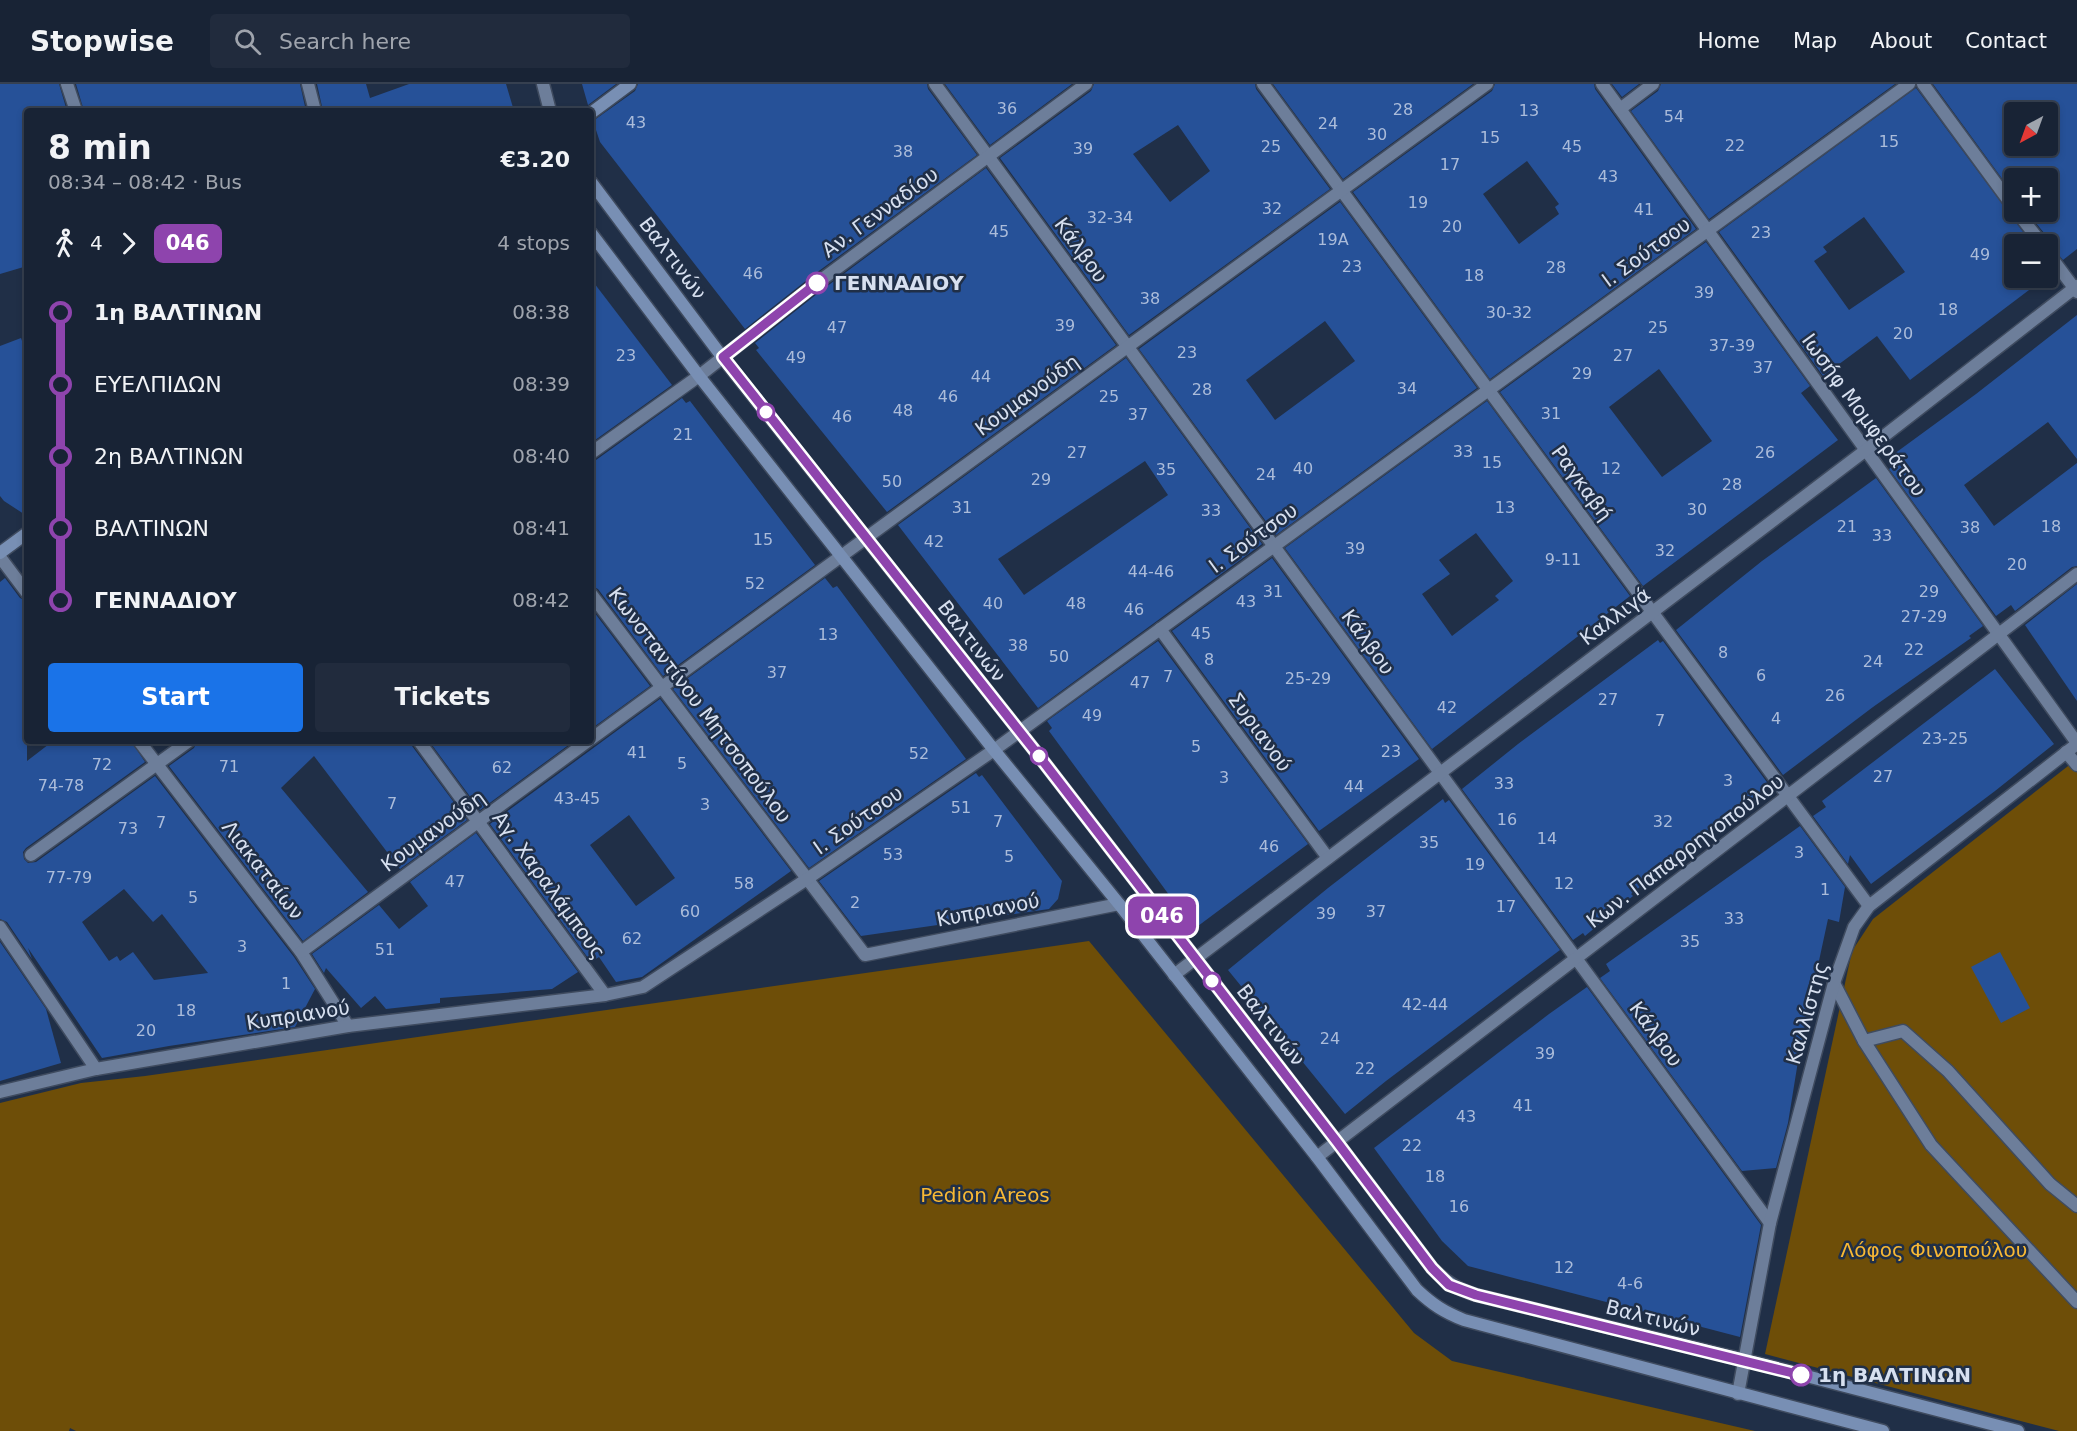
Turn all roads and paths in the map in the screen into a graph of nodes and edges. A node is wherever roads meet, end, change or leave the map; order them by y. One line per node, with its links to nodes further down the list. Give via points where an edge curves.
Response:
1 (308, 84): 14 (street)
2 (543, 84): 15 (street)
3 (630, 84): 17 (street)
4 (935, 84): 18 (street, Κάλβου)
5 (1086, 84): 18 (street, Αν. Γενναδίου)
6 (1263, 84): 20 (street, Ραγκαβή)
7 (1487, 84): 20 (street, Κουμανούδη)
8 (1602, 84): 16 (street, Ιωσήφ Μομφεράτου)
9 (1653, 84): 16 (street)
10 (1909, 84): 23 (street, Ι. Σούτσου)
11 (1923, 84): 21 (street)
12 (71, 85): 13 (street)
13 (75, 108)
14 (314, 108)
15 (549, 108)
16 (1620, 109): 23 (street, Ιωσήφ Μομφεράτου)
17 (594, 111)
18 (988, 157): 28 (street, Κάλβου); 29 (street, Αν. Γενναδίου)
19 (594, 186): 29 (street, Βαλτινών)
20 (1341, 190): 28 (street, Κουμανούδη); 31 (street, Ραγκαβή)
21 (2004, 194)
22 (2025, 222): 24 (street)
23 (1707, 231): 31 (street, Ι. Σούτσου); 32 (street, Ιωσήφ Μομφεράτου)
24 (2034, 234)
25 (594, 237): 30 (street)
26 (2058, 265): 27 (street)
27 (2076, 289): 32 (street, Καλλιγά)
28 (1127, 346): 35 (street, Κουμανούδη); 36 (street, Κάλβου)
29 (723, 357): 30 (street, Αν. Γενναδίου); 35 (street, Βαλτινών)
30 (699, 376): 33 (street, Αν. Γενναδίου); 38 (street)
31 (1489, 390): 36 (street, Ι. Σούτσου); 42 (street, Ραγκαβή)
32 (1866, 450): 42 (street, Καλλιγά); 44 (street, Ιωσήφ Μομφεράτου)
33 (594, 451)
34 (24, 535): 37 (street)
35 (865, 537): 38 (street, Κουμανούδη); 46 (street, Βαλτινών)
36 (1274, 547): 43 (street, Ι. Σούτσου); 57 (street, Κάλβου)
37 (0, 555): 40 (street)
38 (840, 555): 45 (street, Κουμανούδη); 53 (street)
39 (2077, 574): 44 (street, Κων. Παπαρρηγοπούλου)
40 (24, 589)
41 (594, 598): 45 (street, Κωνσταντίνου Μητσοπούλου)
42 (1652, 612): 57 (street, Καλλιγά); 58 (street, Ραγκαβή)
43 (1160, 629): 46 (street, Ι. Σούτσου); 61 (street, Συριανού)
44 (1999, 634): 48 (street, Ιωσήφ Μομφεράτου); 58 (street, Κων. Παπαρρηγοπούλου)
45 (662, 687): 47 (street, Κουμανούδη); 62 (street, Κωνσταντίνου Μητσοπούλου)
46 (1019, 733): 53 (street, Ι. Σούτσου); 68 (street, Βαλτινών)
47 (594, 737)
48 (2077, 743): 54 (street, Καλλίστης)
49 (141, 744): 55 (street, Λιακαταίων)
50 (185, 744): 55 (street)
51 (421, 744): 59 (street, Αγ. Χαραλάμπους)
52 (585, 744): 59 (street, Κουμανούδη)
53 (994, 750): 62 (street, Ι. Σούτσου); 63 (street)
54 (2066, 752): 56 (street); 64 (street, Καλλίστης)
55 (157, 764): 60 (street); 66 (street, Λιακαταίων)
56 (2077, 765)
57 (1440, 773): 61 (street, Καλλιγά); 69 (street, Κάλβου)
58 (1788, 796): 64 (street, Ραγκαβή); 69 (street, Κων. Παπαρρηγοπούλου)
59 (478, 822): 66 (street, Κουμανούδη); 72 (street, Αγ. Χαραλάμπους)
60 (31, 855)
61 (1328, 858): 68 (street, Καλλιγά)
62 (807, 879): 67 (street, Κωνσταντίνου Μητσοπούλου); 72 (street, Ι. Σούτσου, via 643,987)
63 (1119, 904): 67 (street, Κυπριανού); 70 (street)
64 (1869, 906): 71 (street, Καλλίστης, via 1854,927)
65 (0, 927): 75 (street)
66 (301, 952): 73 (street, Λιακαταίων)
67 (865, 955)
68 (1195, 959): 70 (street, Καλλιγά); 77 (street, Βαλτινών)
69 (1576, 959): 77 (street, Κων. Παπαρρηγοπούλου); 80 (street, Κάλβου)
70 (1174, 975): 78 (street)
71 (1834, 983): 74 (street); 80 (street, Καλλίστης)
72 (605, 995): 73 (street, Κυπριανού)
73 (348, 1026): 75 (street, Κυπριανού)
74 (1864, 1041): 79 (street, via 1904,1031 1948,1071 2050,1184); 81 (street, via 1931,1145)
75 (96, 1069): 76 (street, Κυπριανού)
76 (0, 1092)
77 (1337, 1142): 78 (street, Κων. Παπαρρηγοπούλου); 82 (street, Βαλτινών, via 1449,1285 1476,1295)
78 (1317, 1157): 83 (street, via 1418,1290 1438,1309 1464,1320)
79 (2077, 1206)
80 (1770, 1223): 82 (street, Καλλίστης)
81 (2077, 1302)
82 (1744, 1360): 83 (street, Καλλίστης); 85 (street, Βαλτινών)
83 (1738, 1394): 84 (street)
84 (1883, 1431)
85 (2018, 1431)

